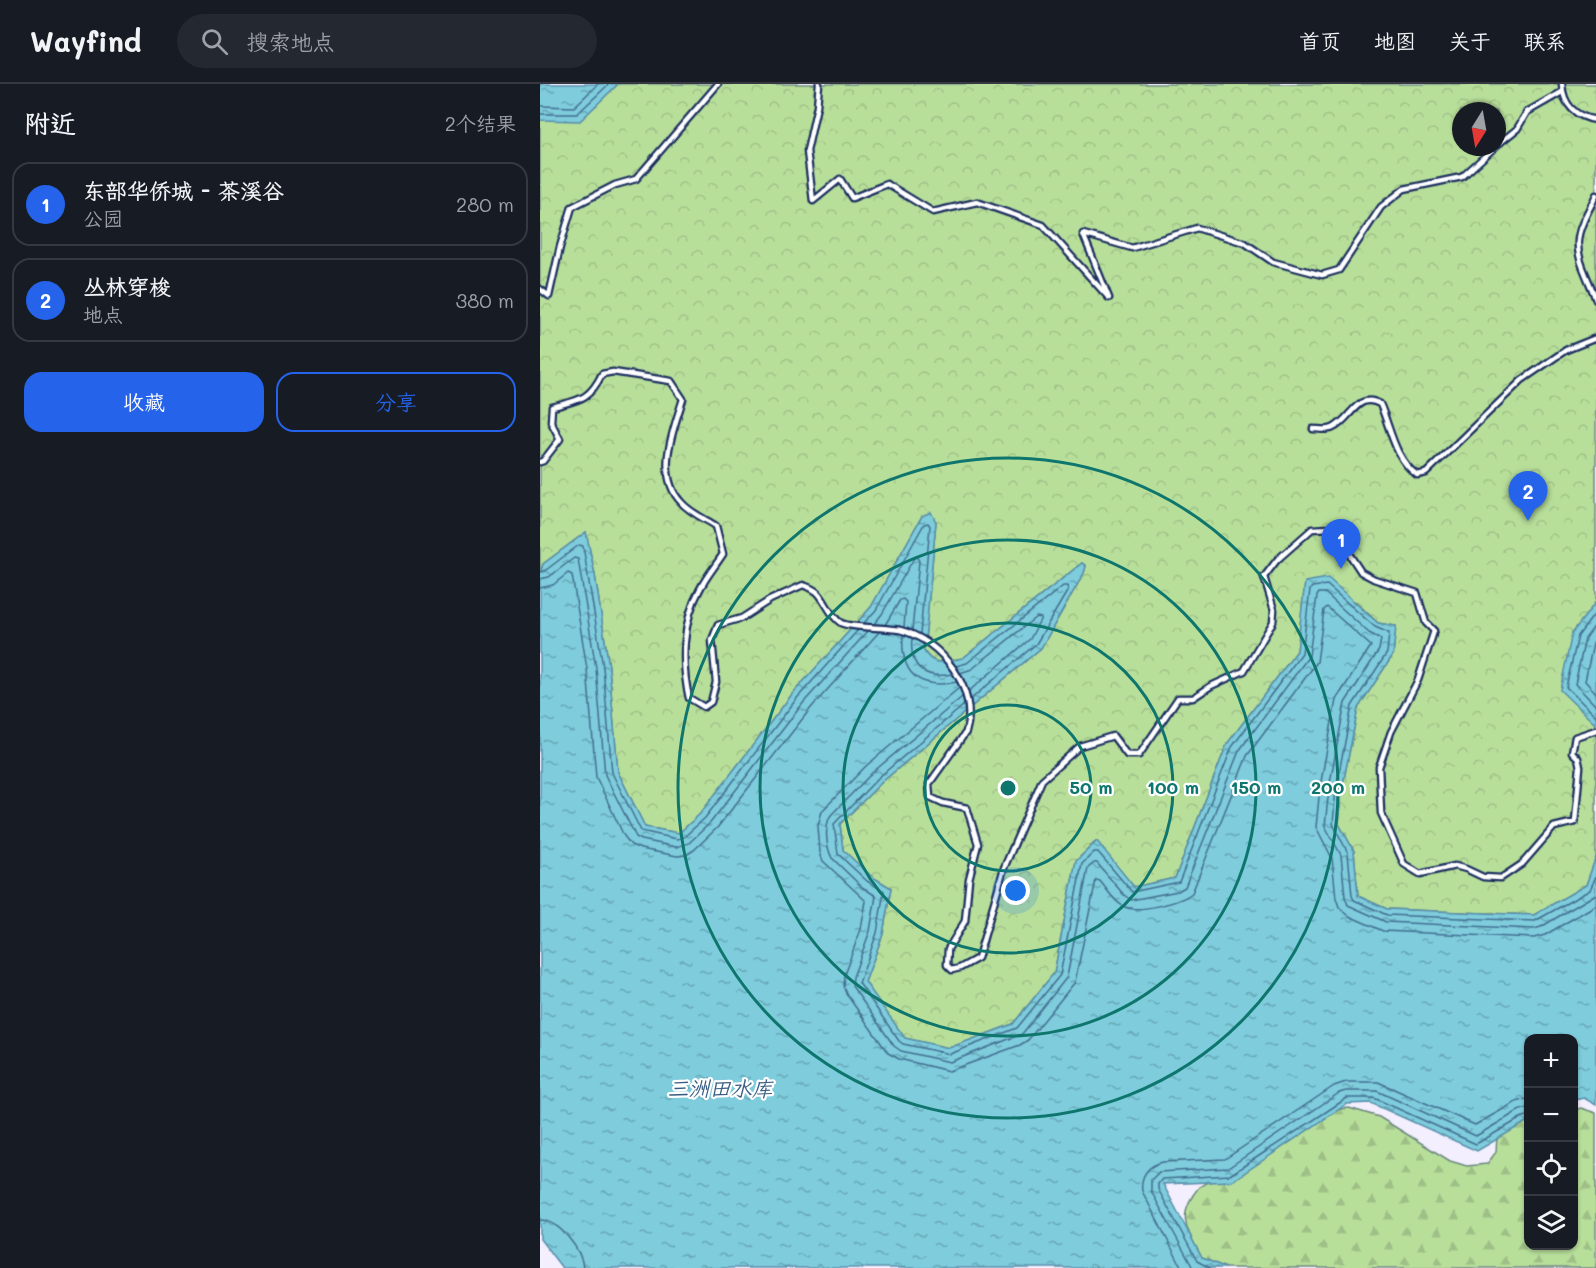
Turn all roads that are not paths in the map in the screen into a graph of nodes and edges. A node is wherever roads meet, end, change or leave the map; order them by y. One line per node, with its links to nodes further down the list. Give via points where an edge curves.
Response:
1 (718, 84): 9 (lane, via 636,179 572,207 549,296)
2 (819, 84): 7 (lane, via 807,151 813,201 840,179 852,198 887,184 933,212 977,202 1043,225 1109,298 1083,234 1132,248 1197,228 1245,243 1273,262 1322,275 1339,270 1381,207 1404,189 1462,177)
3 (1562, 84): 4 (lane)
4 (1562, 92): 5 (lane, via 1575,112); 6 (lane, via 1527,112)
5 (1596, 120)
6 (1506, 138)
7 (1485, 156)
8 (1596, 195): 10 (lane, via 1577,242)
9 (540, 289)
10 (1596, 300)
11 (1596, 338): 12 (lane, via 1566,350 1522,380 1426,473 1417,475 1408,468 1390,435 1380,404 1372,400 1363,401 1332,428)
12 (1313, 429)
13 (540, 462): 14 (lane, via 560,439 551,422 552,407 583,398 595,388 602,374 614,372 671,381 683,399 670,442 667,480 681,503 716,526 723,554 700,588 686,628 686,685 689,698 704,707 711,702 716,682 712,640 718,625 742,618 803,585 817,592 836,619 848,626 877,626 915,635 943,656 956,672 969,712 966,732 929,784 930,797 967,808 978,844 969,879 965,921 948,949 947,965 952,970 978,958 1004,868 1042,780 1080,746 1113,736 1127,755 1139,755 1178,698 1193,698 1244,671 1273,622 1274,610 1263,577 1312,529 1332,528 1361,572 1417,593 1426,624 1434,630 1418,680 1390,732 1379,767 1381,813 1404,864 1420,874 1455,866 1483,877 1501,878 1522,864 1554,827 1575,822 1580,767 1572,752 1575,737)
14 (1596, 730)

